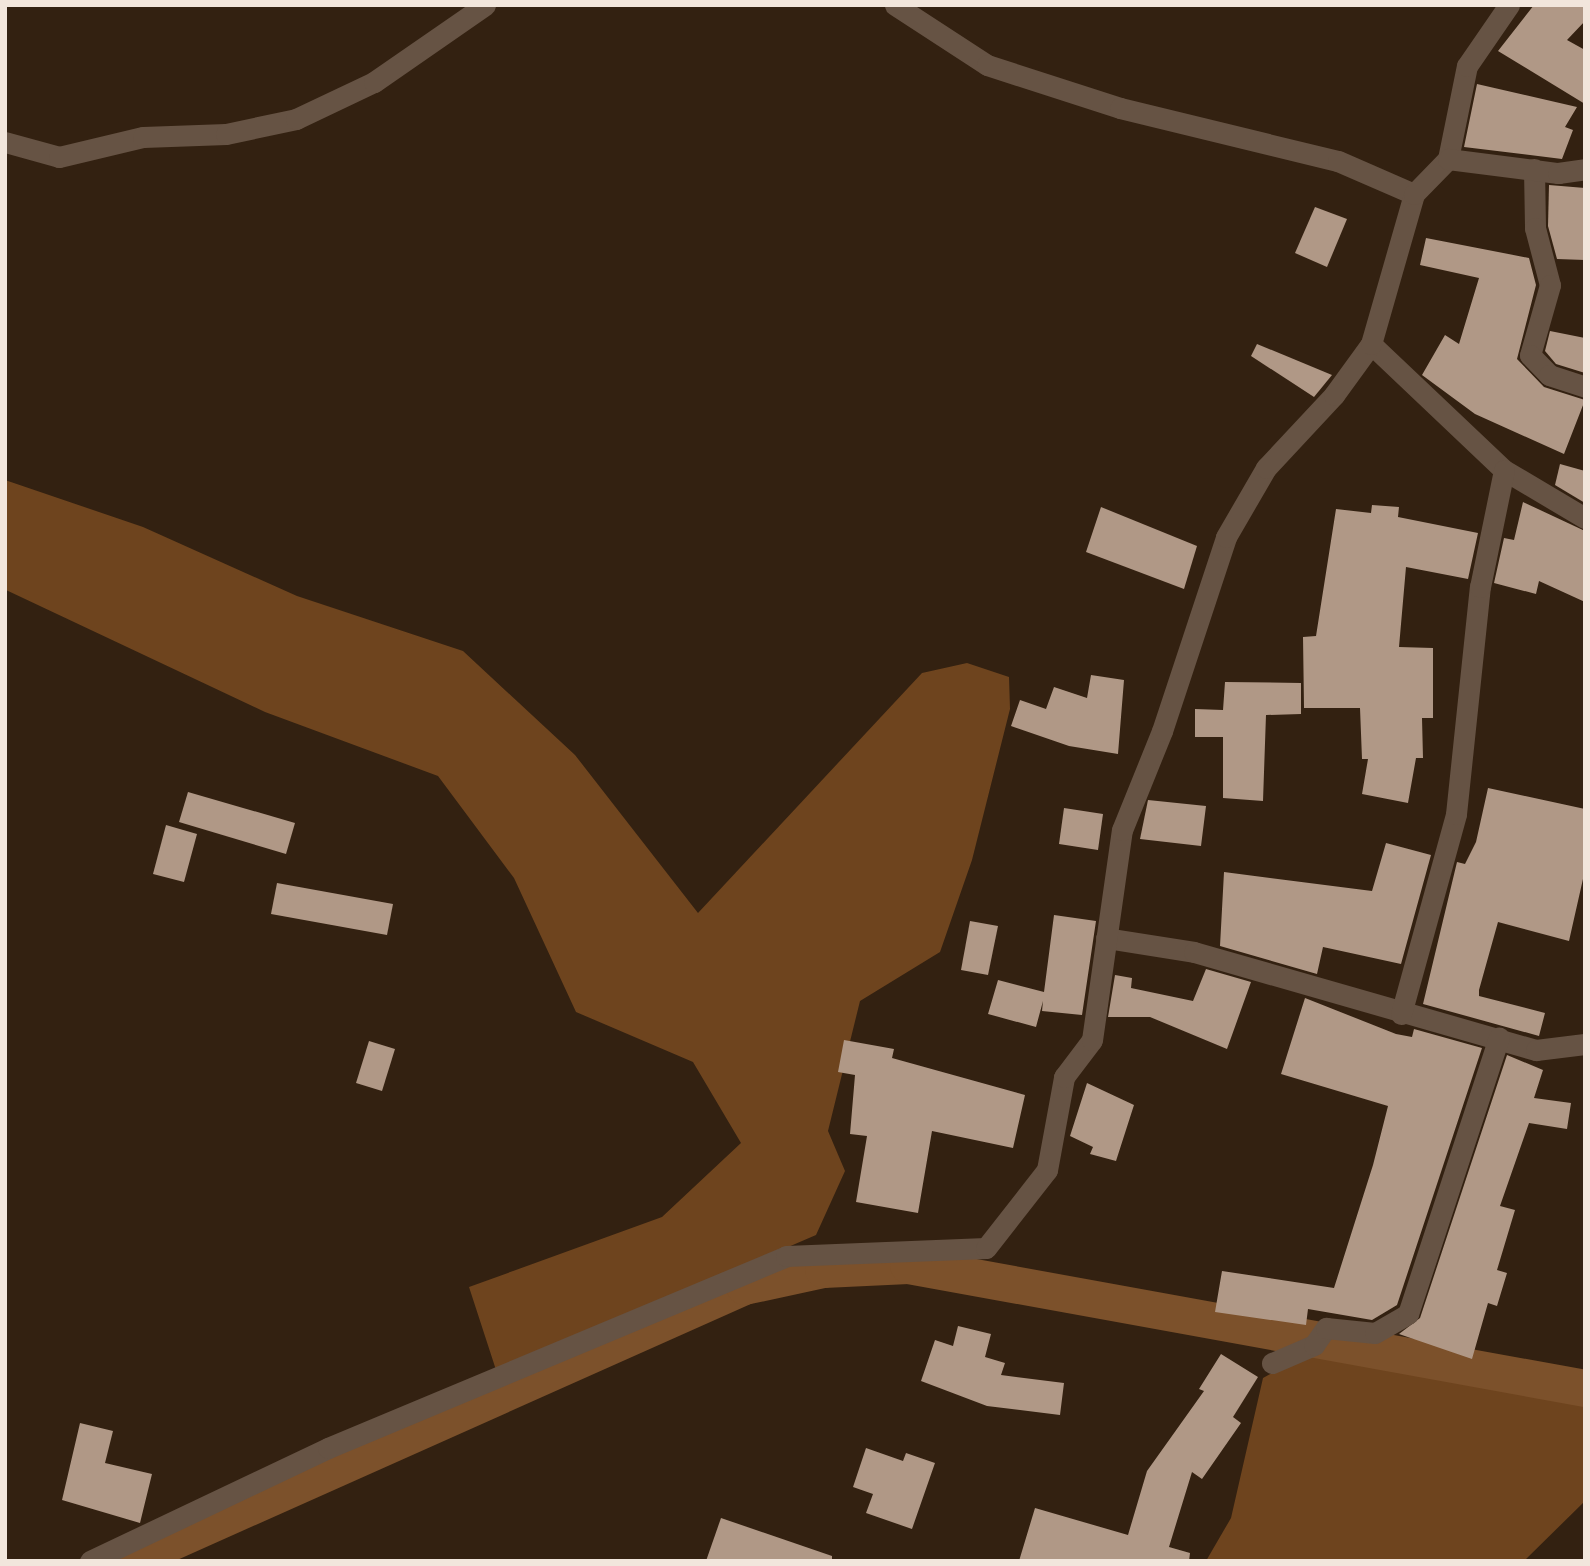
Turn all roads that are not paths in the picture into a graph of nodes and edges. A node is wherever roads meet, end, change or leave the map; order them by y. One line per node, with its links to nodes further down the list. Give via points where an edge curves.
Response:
1 (485, 5): 4 (street, via 374,82 296,119 226,134 143,138 59,157)
2 (895, 5): 8 (street, via 987,65 1120,108 1338,161)
3 (1509, 5): 5 (street, via 1467,66)
4 (5, 142)
5 (1448, 159): 6 (street); 8 (street)
6 (1534, 169): 7 (street); 10 (street, via 1535,228 1550,285 1530,355 1549,374)
7 (1585, 169)
8 (1414, 194): 9 (street)
9 (1371, 344): 11 (street); 13 (street, via 1334,395 1266,468 1226,537 1162,732 1122,830)
10 (1585, 387)
11 (1504, 470): 12 (street); 14 (street, via 1480,587 1456,814)
12 (1585, 518)
13 (1106, 938): 14 (street, via 1194,952); 18 (street, via 1092,1040 1064,1077 1047,1170 986,1248 786,1256 328,1448)
14 (1401, 1014): 15 (street)
15 (1499, 1038): 16 (street, via 1535,1050); 17 (street, via 1408,1314 1375,1334 1326,1328 1314,1345)
16 (1585, 1044)
17 (1272, 1363)
18 (90, 1561)

